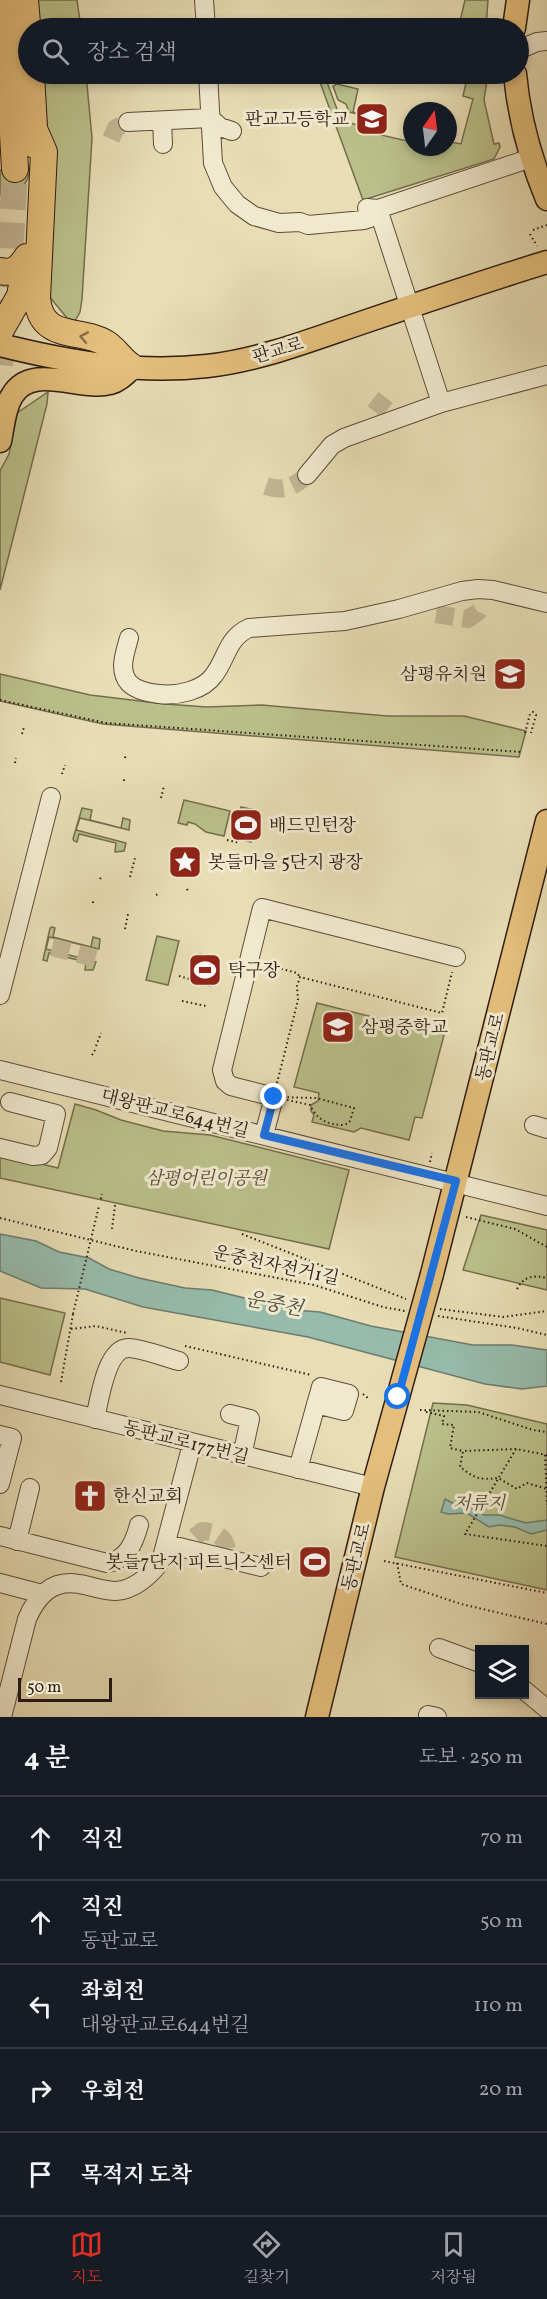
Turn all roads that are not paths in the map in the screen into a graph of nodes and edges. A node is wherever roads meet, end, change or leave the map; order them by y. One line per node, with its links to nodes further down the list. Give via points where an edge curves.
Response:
1 (3, 0): 20 (highway)
2 (25, 0): 5 (highway)
3 (204, 0): 6 (street)
4 (518, 0): 7 (main road)
5 (27, 18)
6 (205, 18)
7 (515, 18)
8 (547, 41): 9 (street)
9 (529, 46)
10 (32, 84): 16 (highway)
11 (208, 84): 13 (street)
12 (516, 84): 19 (main road)
13 (210, 118): 14 (street); 17 (street); 22 (street, via 215,169 231,198 247,212 287,223 310,216)
14 (162, 121): 15 (street); 18 (street)
15 (128, 122)
16 (34, 129): 23 (highway, via 34,195); 29 (highway, one-way to 16, via 102,342 55,329 39,310 44,152)
17 (232, 131)
18 (163, 144)
19 (531, 158): 21 (main road); 22 (street)
20 (15, 170)
21 (547, 199)
22 (377, 209): 26 (street)
23 (27, 257): 25 (highway, via 17,269); 27 (highway, via 20,296)
24 (547, 262): 26 (main road, 판교로)
25 (0, 271)
26 (410, 306): 29 (main road, 판교로, via 242,360 200,367); 31 (street)
27 (0, 331)
28 (0, 345): 29 (main road, 판교로, via 71,362)
29 (132, 367): 32 (main road, via 107,384 50,378 22,386 10,399)
30 (547, 375): 31 (street)
31 (441, 403): 33 (street, via 391,415 358,431 332,445)
32 (0, 441)
33 (307, 475)
34 (547, 603): 35 (street, via 482,597 462,591 345,621 249,628 231,640 213,677 202,686 174,694 148,692 130,684 123,666)
35 (129, 638)
36 (51, 797): 40 (street)
37 (547, 820): 38 (main road, 동판교로)
38 (542, 867): 47 (main road, 동판교로)
39 (456, 957): 45 (street, via 262,908 223,1074 231,1086 274,1097)
40 (0, 995)
41 (0, 1070): 42 (street, 대왕판교로644번길)
42 (47, 1081): 44 (street); 45 (street, 대왕판교로644번길)
43 (10, 1102): 44 (street)
44 (40, 1110): 46 (street, via 56,1114 48,1148 42,1155)
45 (264, 1135): 47 (street, 대왕판교로644번길)
46 (0, 1148)
47 (456, 1181): 48 (street, 대왕판교로644번길); 59 (main road, 동판교로, bridge)
48 (547, 1206)
49 (178, 1353): 53 (street, via 129,1348 117,1352 110,1361)
50 (0, 1395): 53 (street, 동판교로177번길)
51 (316, 1404): 57 (street)
52 (230, 1414): 56 (street, via 250,1419)
53 (95, 1419): 55 (street, 동판교로177번길)
54 (0, 1435): 58 (street, via 12,1438)
55 (192, 1443): 56 (street, 동판교로177번길); 63 (street)
56 (242, 1456): 57 (street, 동판교로177번길)
57 (298, 1469): 59 (street, 동판교로177번길)
58 (0, 1484)
59 (373, 1487): 72 (main road, 동판교로)
60 (30, 1488): 62 (street)
61 (139, 1525): 62 (street, via 133,1545 115,1562 107,1563)
62 (8, 1539)
63 (167, 1544): 64 (street, via 226,1554); 66 (street, via 151,1574 119,1591 68,1583 53,1586)
64 (261, 1567)
65 (0, 1583): 66 (street)
66 (42, 1594): 71 (street, via 27,1619)
67 (439, 1648): 68 (street)
68 (475, 1661)
69 (529, 1693): 70 (street)
70 (547, 1709)
71 (6, 1715)
72 (317, 1717)

